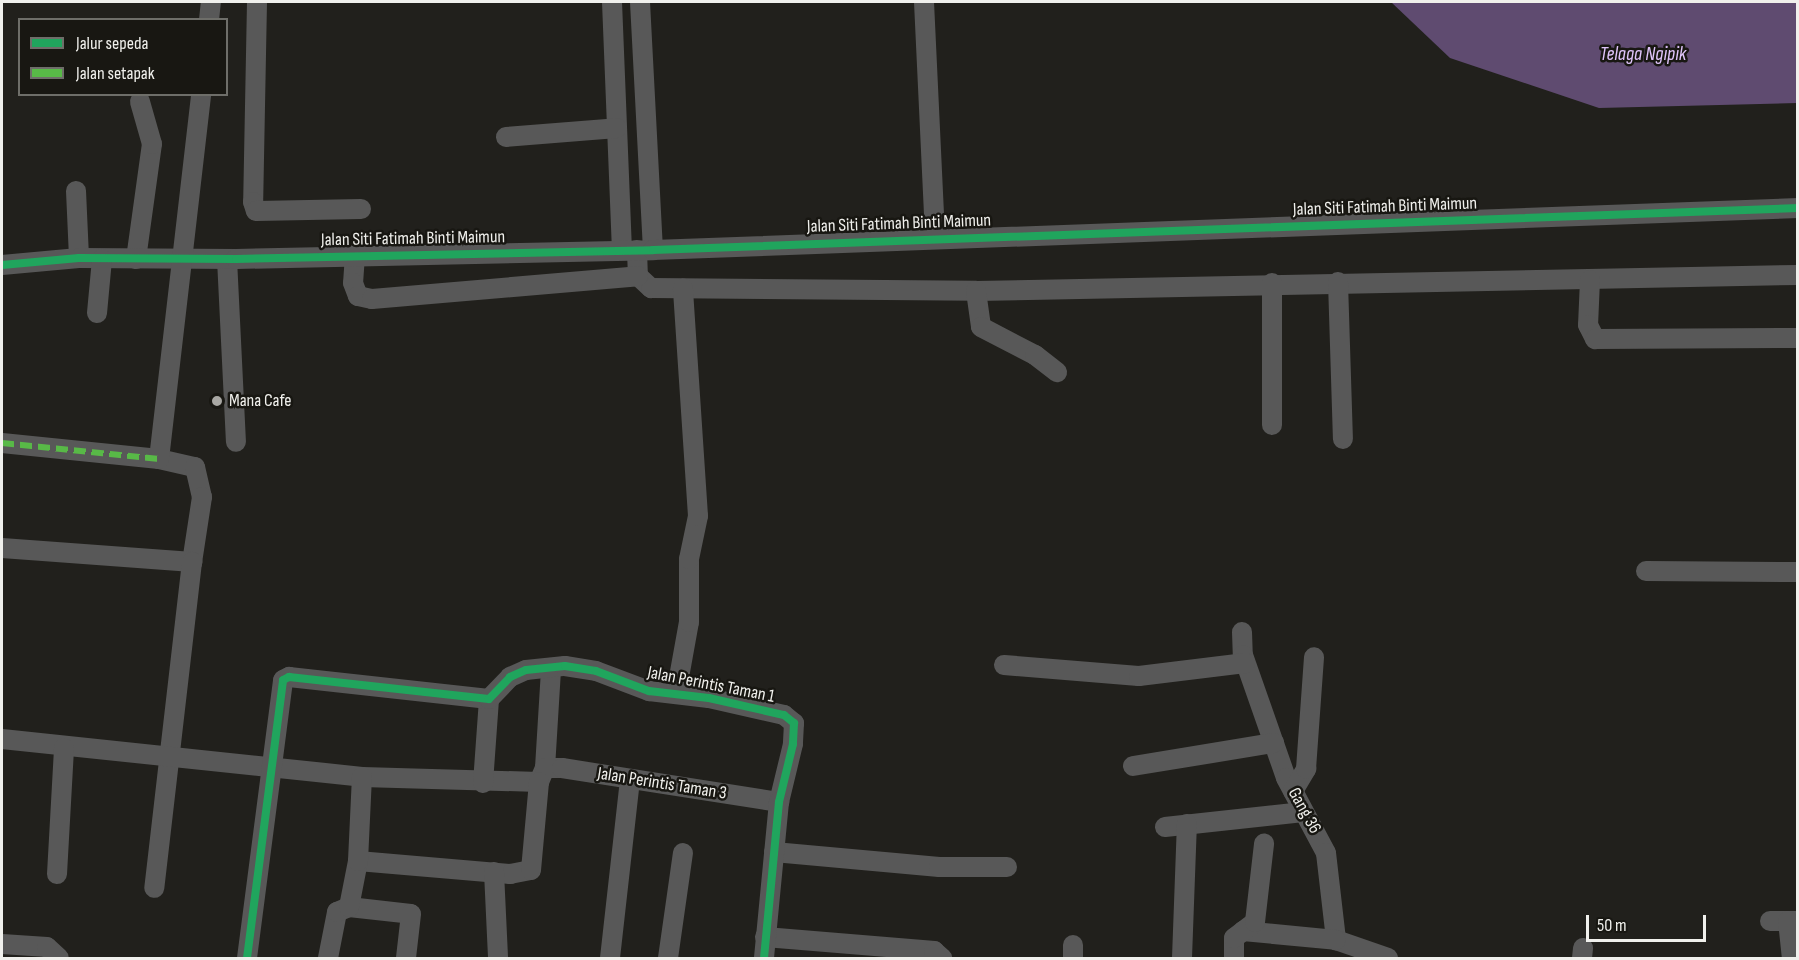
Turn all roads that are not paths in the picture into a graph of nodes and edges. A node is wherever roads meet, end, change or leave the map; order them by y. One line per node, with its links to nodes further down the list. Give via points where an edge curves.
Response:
1 (212, 2): 6 (street)
2 (257, 2): 13 (street, via 253,202 256,211)
3 (612, 2): 9 (street)
4 (640, 2): 15 (street)
5 (924, 2): 14 (street)
6 (209, 18)
7 (201, 96): 18 (street)
8 (140, 102): 20 (street, via 152,144)
9 (617, 128): 10 (street); 15 (street)
10 (506, 137)
11 (76, 191): 17 (street)
12 (1797, 208): 14 (street, Jalan Siti Fatimah Binti Maimun)
13 (361, 209)
14 (935, 237): 15 (street, Jalan Siti Fatimah Binti Maimun)
15 (637, 250): 16 (street, Jalan Siti Fatimah Binti Maimun); 24 (street)
16 (355, 255): 21 (street, Jalan Siti Fatimah Binti Maimun); 24 (street, via 353,283 358,296 372,299)
17 (79, 258): 19 (street, Jalan Siti Fatimah Binti Maimun); 22 (street, Jalan Siti Fatimah Binti Maimun)
18 (182, 258): 20 (street, Jalan Siti Fatimah Binti Maimun); 21 (street, Jalan Siti Fatimah Binti Maimun); 37 (street)
19 (102, 259): 20 (street, Jalan Siti Fatimah Binti Maimun); 30 (street)
20 (135, 259)
21 (227, 259): 35 (street)
22 (2, 264)
23 (1797, 275): 25 (street)
24 (638, 276): 28 (street, via 651,288)
25 (1590, 280): 26 (street); 31 (street, via 1588,325 1596,339)
26 (1338, 282): 27 (street); 34 (street)
27 (1272, 283): 29 (street); 33 (street)
28 (683, 288): 29 (street); 47 (street, via 698,516 689,559 689,622)
29 (976, 291): 32 (street, via 981,327 1035,355)
30 (98, 313)
31 (1797, 338)
32 (1057, 372)
33 (1272, 424)
34 (1343, 439)
35 (236, 441)
36 (2, 442): 37 (street)
37 (159, 459): 39 (street, via 195,467 201,480)
38 (2, 549): 39 (street)
39 (192, 562): 52 (street)
40 (1646, 571): 41 (street)
41 (1797, 572)
42 (1242, 632): 44 (street, Gang 36)
43 (1314, 657): 59 (street, via 1306,769)
44 (1245, 663): 45 (street, via 1139,676); 50 (street, Gang 36)
45 (1004, 665)
46 (551, 669): 47 (street, Jalan Perintis Taman 1, via 596,671 649,691); 48 (street, Jalan Perintis Taman 1, via 526,670 510,676 502,690); 55 (street)
47 (676, 694): 60 (street, Jalan Perintis Taman 1, via 784,715 794,723)
48 (489, 699): 54 (street, via 286,678 280,691); 58 (street)
49 (2, 740): 51 (street, Jalan Perintis Taman 3)
50 (1274, 743): 53 (street); 59 (street, Gang 36)
51 (64, 748): 52 (street, Jalan Perintis Taman 3); 70 (street)
52 (168, 759): 54 (street, Jalan Perintis Taman 3); 71 (street)
53 (1133, 766)
54 (270, 769): 56 (street, Jalan Perintis Taman 3); 80 (street)
55 (542, 775): 57 (street, Jalan Perintis Taman 3, via 562,768); 58 (street, Jalan Perintis Taman 3); 69 (street, via 531,870)
56 (362, 777): 58 (street, Jalan Perintis Taman 3); 67 (street)
57 (630, 779): 60 (street, Jalan Perintis Taman 3); 84 (street)
58 (483, 783)
59 (1293, 792): 61 (street, Gang 36)
60 (779, 802): 65 (street)
61 (1303, 812): 62 (street); 76 (street, Gang 36, via 1326,853)
62 (1188, 824): 63 (street); 88 (street)
63 (1165, 827)
64 (1264, 843): 74 (street, via 1255,922)
65 (774, 852): 68 (street, via 939,867); 75 (street)
66 (683, 853): 85 (street)
67 (358, 861): 69 (street); 72 (street)
68 (1007, 867)
69 (494, 872): 83 (street)
70 (57, 874)
71 (154, 888)
72 (350, 907): 81 (street, via 337,912); 82 (street, via 411,914)
73 (1785, 921): 91 (street)
74 (1243, 931): 76 (street); 89 (street, via 1234,938)
75 (765, 937): 78 (street); 86 (street)
76 (1336, 940): 90 (street)
77 (2, 944): 79 (street, via 47,947)
78 (863, 952): 87 (street, via 934,951)
79 (60, 958)
80 (247, 958)
81 (328, 958)
82 (406, 958)
83 (498, 958)
84 (610, 958)
85 (668, 958)
86 (764, 958)
87 (942, 958)
88 (1182, 958)
89 (1234, 958)
90 (1388, 958)
91 (1792, 958)

